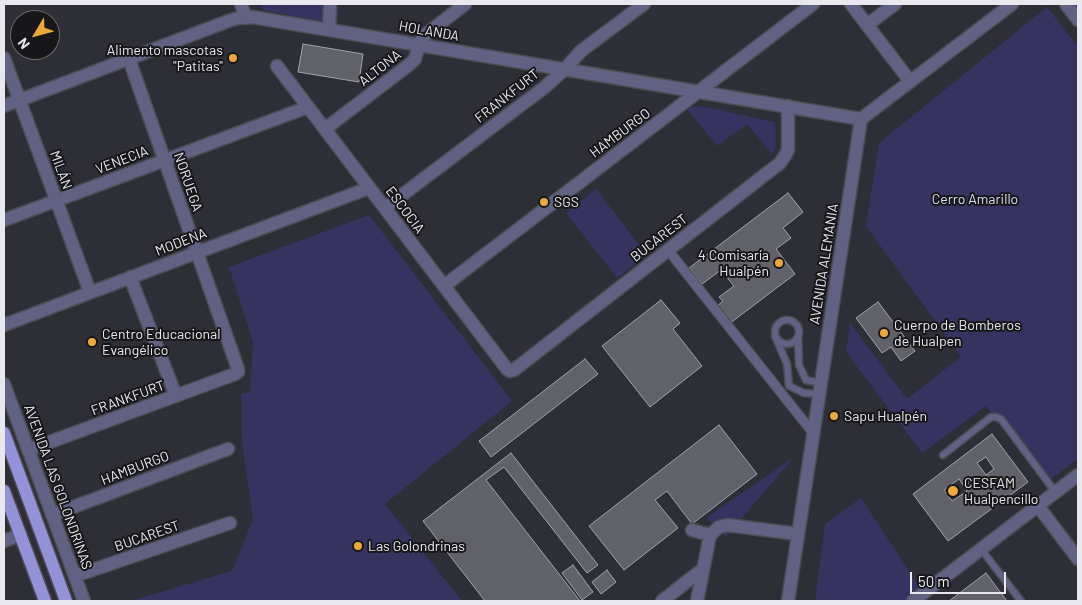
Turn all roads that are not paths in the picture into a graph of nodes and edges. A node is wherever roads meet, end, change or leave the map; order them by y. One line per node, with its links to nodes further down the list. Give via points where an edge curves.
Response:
1 (241, 4): 10 (street)
2 (330, 4): 13 (street)
3 (465, 4): 14 (street, ALTONA, via 424,36)
4 (644, 4): 18 (street, FRANKFURT, via 581,51)
5 (814, 4): 20 (street, HAMBURGO)
6 (851, 4): 12 (street)
7 (894, 4): 12 (street)
8 (1012, 4): 19 (street)
9 (1066, 4): 11 (street)
10 (246, 18): 13 (street, HOLANDA); 16 (street, HOLANDA, via 232,20)
11 (1078, 20)
12 (867, 25): 19 (street)
13 (329, 29): 14 (street, HOLANDA)
14 (419, 44): 18 (street, HOLANDA); 26 (street, ALTONA, via 415,59 410,64)
15 (4, 58): 21 (street, MILÁN)
16 (129, 59): 21 (street, HOLANDA); 27 (street, NORUEGA)
17 (277, 66): 24 (street, ESCOCIA)
18 (565, 69): 20 (street, HOLANDA); 30 (street, FRANKFURT, via 545,88)
19 (910, 82): 25 (street)
20 (698, 91): 23 (street, HOLANDA); 35 (street, HAMBURGO)
21 (19, 100): 22 (street, HOLANDA); 29 (street, MILÁN)
22 (4, 106)
23 (788, 106): 25 (street, HOLANDA); 32 (street, BUCAREST, via 789,144 783,159)
24 (308, 107): 26 (street, ESCOCIA); 27 (street, VENECIA)
25 (861, 119): 43 (street, AVENIDA ALEMANIA)
26 (325, 129): 28 (street, ESCOCIA)
27 (164, 160): 29 (street, VENECIA); 33 (street, NORUEGA)
28 (369, 188): 30 (street, ESCOCIA); 33 (street, MODENA)
29 (56, 201): 31 (street, VENECIA); 36 (street, MILÁN)
30 (385, 208): 35 (street, ESCOCIA)
31 (4, 220)
32 (668, 250): 40 (street, BUCAREST); 46 (street)
33 (197, 252): 34 (street, MODENA); 41 (street, NORUEGA)
34 (130, 277): 36 (street, MODENA); 44 (street)
35 (444, 286): 40 (street, ESCOCIA)
36 (90, 292): 37 (street, MODENA)
37 (4, 325)
38 (775, 336): 39 (lane, via 787,344); 39 (lane, via 776,326 786,319 797,325); 43 (lane, via 787,364 789,386 804,393)
39 (798, 337): 43 (lane, via 799,365 806,380)
40 (510, 371)
41 (238, 372): 44 (street, FRANKFURT)
42 (4, 384): 48 (street, AVENIDA LAS GOLONDRINAS)
43 (820, 389): 46 (street, AVENIDA ALEMANIA)
44 (176, 396): 48 (street, FRANKFURT)
45 (4, 433): 66 (main road)
46 (814, 433): 57 (street, AVENIDA ALEMANIA)
47 (228, 449): 54 (street, HAMBURGO)
48 (28, 450): 54 (street, AVENIDA LAS GOLONDRINAS)
49 (943, 455): 51 (lane, via 991,417 996,417)
50 (1078, 476): 51 (street)
51 (1056, 493): 53 (street)
52 (5, 498): 58 (main road)
53 (1038, 506): 61 (street); 62 (street)
54 (52, 515): 64 (street, AVENIDA LAS GOLONDRINAS)
55 (230, 523): 64 (street, BUCAREST)
56 (692, 530): 59 (street)
57 (798, 534): 59 (street, via 728,525 719,527); 70 (street, AVENIDA ALEMANIA)
58 (20, 535): 60 (street); 65 (main road)
59 (710, 535): 63 (street)
60 (4, 541)
61 (982, 549): 71 (street); 72 (lane)
62 (1078, 559)
63 (703, 569): 68 (street); 69 (street)
64 (75, 576): 67 (street, AVENIDA LAS GOLONDRINAS)
65 (45, 601)
66 (66, 601)
67 (84, 601)
68 (662, 601)
69 (697, 601)
70 (788, 601)
71 (913, 601)
72 (1021, 601)

